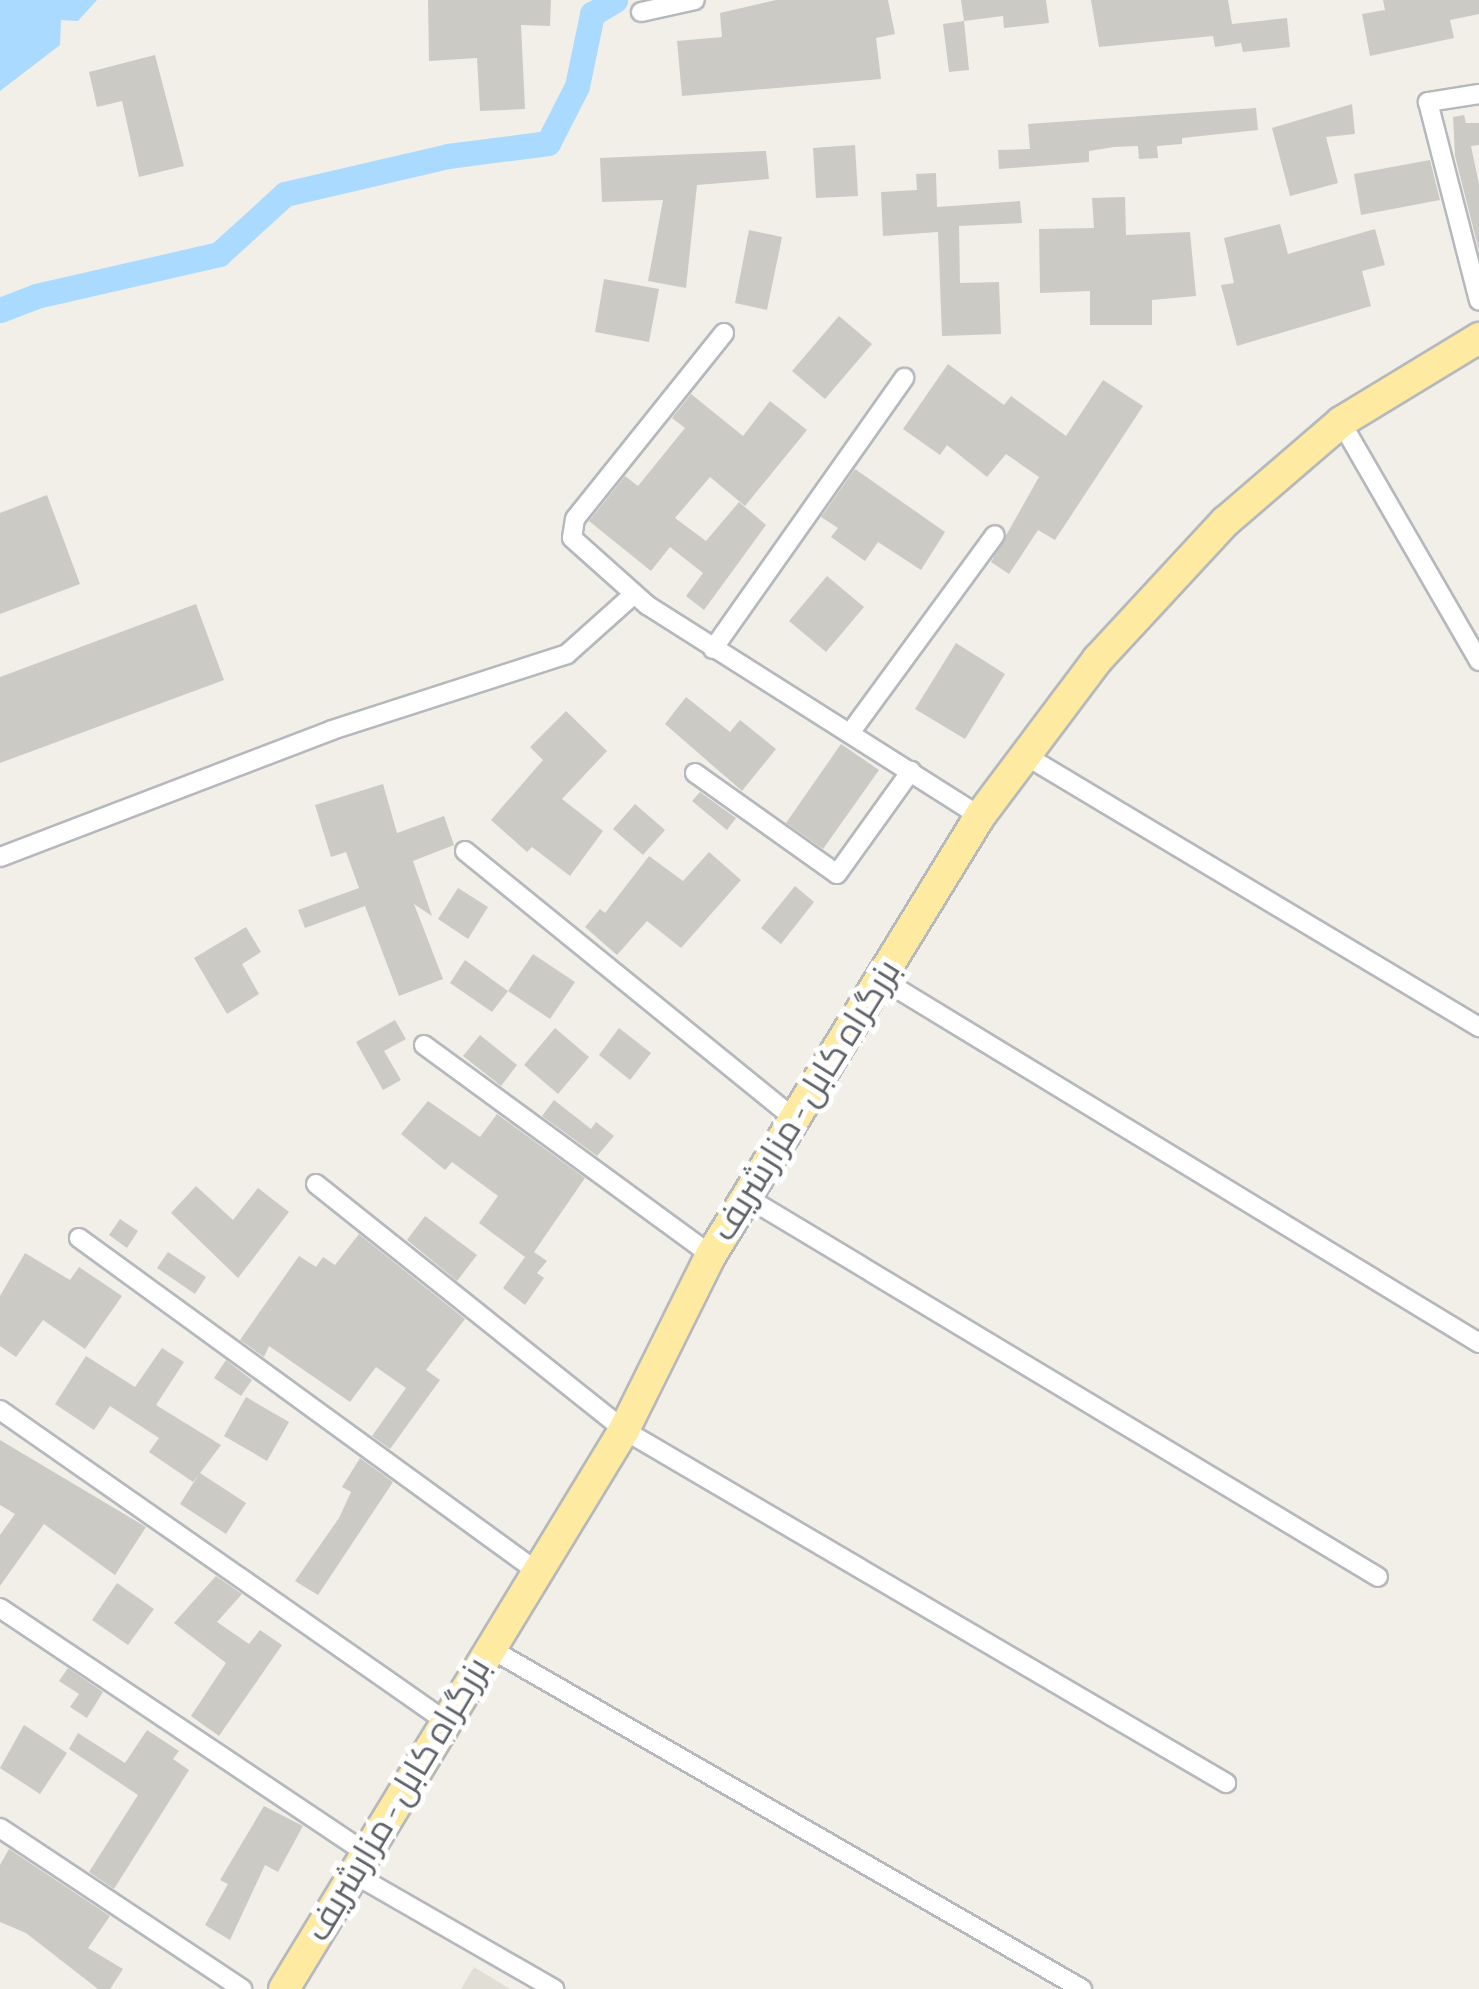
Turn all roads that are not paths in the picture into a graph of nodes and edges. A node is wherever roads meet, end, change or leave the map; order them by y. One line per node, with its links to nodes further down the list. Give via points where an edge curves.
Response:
1 (695, 0): 2 (street)
2 (641, 12)
3 (1479, 94): 4 (street, via 1428,102)
4 (1479, 301)
5 (724, 333): 10 (street, via 575,520 572,538)
6 (1479, 338): 8 (highway, بزرگراه کابل - مزارشریف)
7 (904, 378): 11 (street)
8 (1342, 422): 12 (street); 14 (highway, بزرگراه کابل - مزارشریف, via 1165,582 1098,659)
9 (995, 535): 13 (street)
10 (634, 594): 11 (street); 19 (street, via 567,654 332,730)
11 (712, 649): 13 (street)
12 (1479, 660)
13 (850, 732): 15 (street)
14 (1028, 757): 17 (highway, بزرگراه کابل - مزارشریف); 21 (street)
15 (912, 771): 16 (street, via 837,874); 17 (street)
16 (695, 773)
17 (980, 816): 20 (highway, بزرگراه کابل - مزارشریف)
18 (466, 851): 23 (street)
19 (0, 858)
20 (883, 980): 23 (highway, بزرگراه کابل - مزارشریف); 28 (street)
21 (1479, 1027)
22 (424, 1044): 27 (street)
23 (795, 1119): 25 (highway, بزرگراه کابل - مزارشریف)
24 (316, 1184): 30 (street)
25 (748, 1198): 27 (highway, بزرگراه کابل - مزارشریف); 32 (street)
26 (78, 1238): 31 (street)
27 (710, 1255): 30 (highway, بزرگراه کابل - مزارشریف)
28 (1479, 1343)
29 (0, 1410): 35 (street)
30 (624, 1430): 31 (highway, بزرگراه کابل - مزارشریف); 36 (street)
31 (535, 1570): 34 (highway, بزرگراه کابل - مزارشریف)
32 (1378, 1577)
33 (0, 1608): 38 (street)
34 (491, 1649): 35 (highway, بزرگراه کابل - مزارشریف); 42 (street)
35 (444, 1720): 38 (highway, بزرگراه کابل - مزارشریف)
36 (1226, 1783)
37 (0, 1828): 39 (street)
38 (360, 1863): 40 (highway, بزرگراه کابل - مزارشریف); 41 (street)
39 (242, 1989)
40 (284, 1989)
41 (554, 1989)
42 (1082, 1989)

